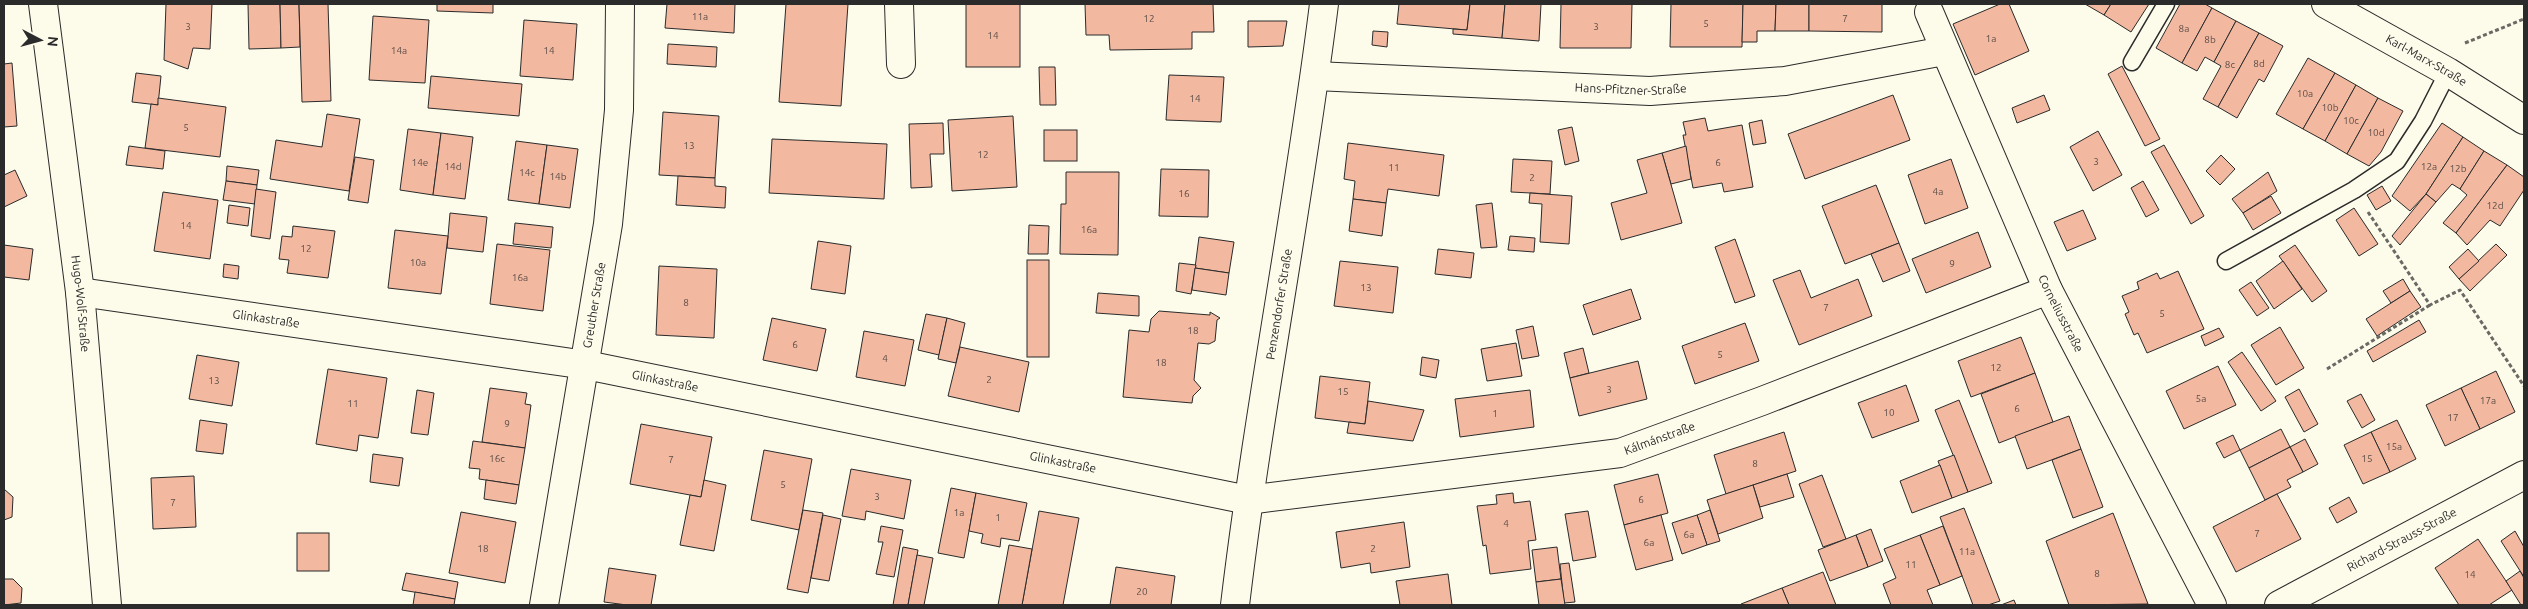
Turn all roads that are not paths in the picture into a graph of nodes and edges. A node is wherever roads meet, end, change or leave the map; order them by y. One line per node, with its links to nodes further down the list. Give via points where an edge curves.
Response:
1 (43, 4): 16 (street, Hugo-Wolf-Straße)
2 (620, 4): 17 (street, Greuther Straße, via 619,110 608,224)
3 (899, 4): 10 (street)
4 (1324, 4): 12 (street, Penzendorfer Straße)
5 (2166, 4): 9 (lane)
6 (2326, 4): 11 (street, Karl-Marx-Straße)
7 (1930, 12): 8 (street, Corneliusstraße)
8 (1944, 51): 12 (street, Hans-Pfitzner-Straße, via 1784,81 1650,91); 15 (street, Corneliusstraße)
9 (2132, 62)
10 (901, 64)
11 (2448, 72): 13 (street, Karl-Marx-Straße); 14 (lane, via 2423,121 2397,161 2354,190)
12 (1315, 76): 19 (street, Penzendorfer Straße)
13 (2524, 120)
14 (2226, 261)
15 (2048, 290): 19 (street, Kálmánstraße, via 1620,453); 23 (street, Corneliusstraße)
16 (80, 292): 17 (street, Glinkastraße); 20 (street, Hugo-Wolf-Straße)
17 (586, 365): 19 (street, Glinkastraße); 21 (street, Greuther Straße)
18 (2524, 475): 24 (street, Richard-Strauss-Straße)
19 (1248, 500): 22 (street, Penzendorfer Straße)
20 (107, 605)
21 (544, 605)
22 (1235, 605)
23 (2212, 605)
24 (2279, 605)

